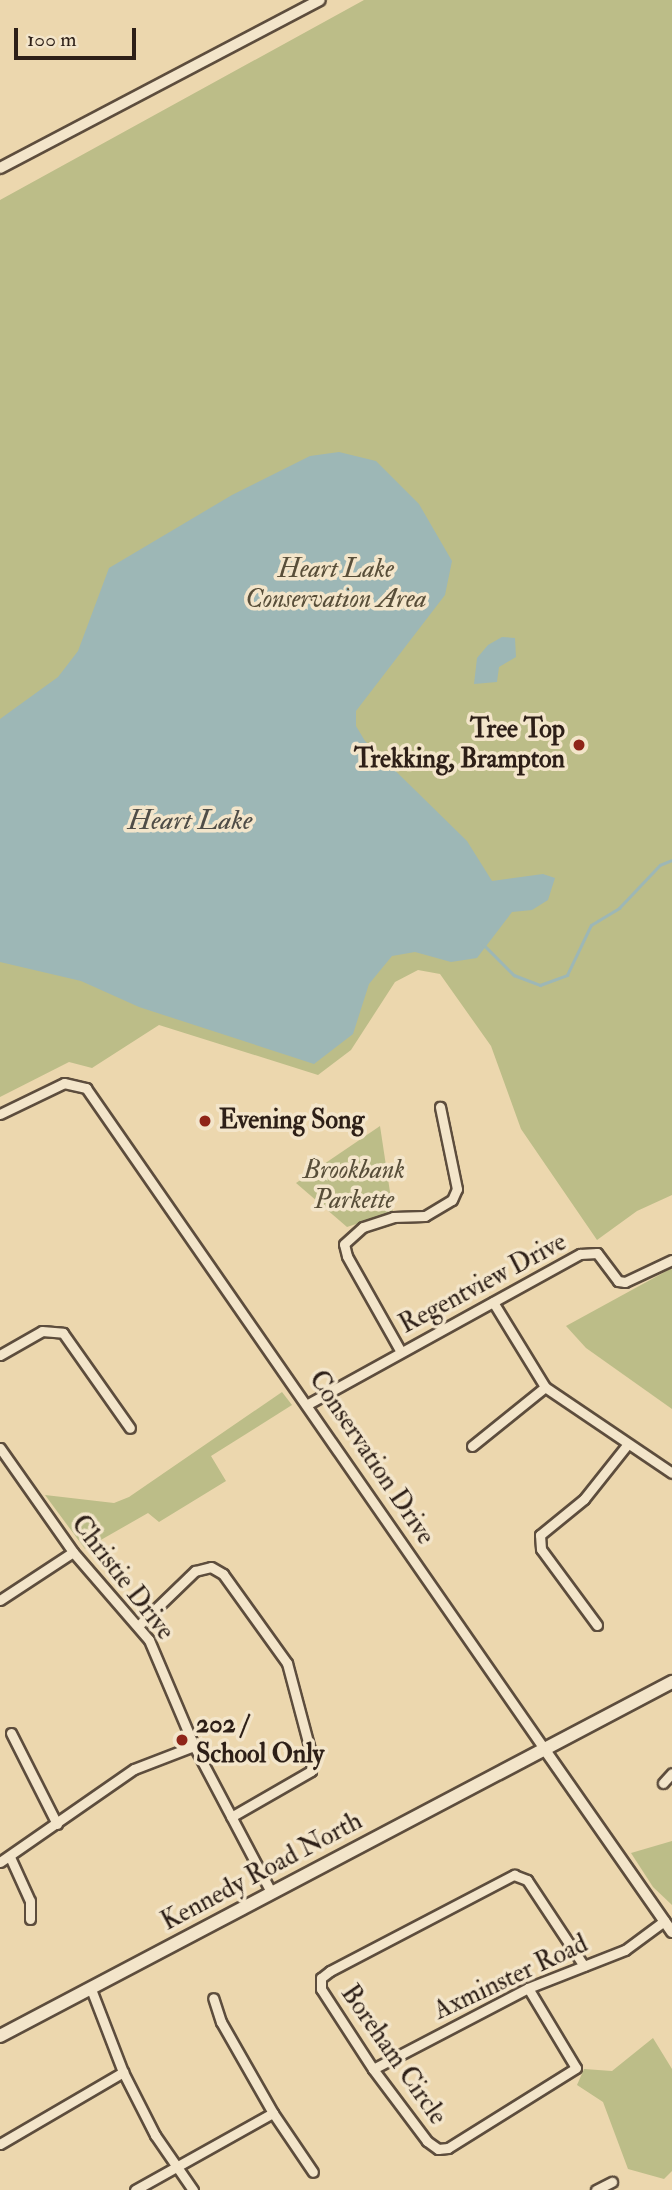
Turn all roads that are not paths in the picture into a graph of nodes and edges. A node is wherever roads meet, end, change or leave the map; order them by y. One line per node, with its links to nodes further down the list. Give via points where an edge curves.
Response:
1 (320, 0): 2 (street)
2 (0, 167)
3 (440, 1107): 7 (street, via 457,1189 452,1200 425,1216 393,1217 363,1227 344,1244)
4 (0, 1114): 10 (street, Conservation Drive, via 64,1083 86,1088)
5 (672, 1260): 6 (street, Regentview Drive, via 625,1282 618,1281 603,1259 590,1251)
6 (493, 1302): 7 (street, Regentview Drive); 9 (street)
7 (401, 1352): 10 (street, Regentview Drive)
8 (0, 1355): 11 (street, via 42,1331 63,1333)
9 (545, 1387): 12 (street); 13 (street)
10 (308, 1404): 23 (street, Conservation Drive)
11 (130, 1428)
12 (627, 1445): 15 (street); 19 (street, via 584,1499 540,1535 541,1549)
13 (472, 1446)
14 (0, 1448): 16 (street, Christie Drive)
15 (672, 1474)
16 (74, 1552): 17 (street); 18 (street, Christie Drive)
17 (0, 1600)
18 (139, 1625): 22 (street, Christie Drive, via 167,1675); 26 (street, via 195,1571 211,1567 223,1574 288,1663 312,1757 311,1771)
19 (597, 1625)
20 (672, 1682): 23 (main road, Kennedy Road North)
21 (11, 1734): 27 (street)
22 (194, 1746): 26 (street, Christie Drive); 27 (street, via 134,1769)
23 (545, 1750): 30 (main road, Kennedy Road North); 32 (street, Conservation Drive)
24 (672, 1773): 25 (street)
25 (663, 1783)
26 (230, 1817): 30 (street, Christie Drive)
27 (57, 1824): 28 (street)
28 (10, 1857): 29 (street); 31 (street, via 30,1901)
29 (0, 1862)
30 (271, 1892): 36 (main road, Kennedy Road North)
31 (30, 1919)
32 (664, 1921): 33 (street, Conservation Drive); 34 (street, Axminster Road, via 625,1950)
33 (672, 1932)
34 (584, 1965): 35 (street, Axminster Road); 39 (street, Boreham Circle, via 527,1880 514,1875 321,1978 321,1989)
35 (528, 1988): 39 (street, Axminster Road); 39 (street, Boreham Circle, via 576,2068 448,2148 438,2149 427,2141)
36 (91, 1989): 38 (main road, Kennedy Road North); 40 (street)
37 (213, 1998): 41 (street, via 221,2022)
38 (0, 2036)
39 (373, 2069)
40 (123, 2072): 42 (street); 43 (street)
41 (273, 2113): 43 (street); 44 (street)
42 (0, 2144)
43 (177, 2166): 46 (street); 47 (street)
44 (313, 2172)
45 (612, 2182): 48 (street)
46 (135, 2190)
47 (193, 2190)
48 (596, 2190)

